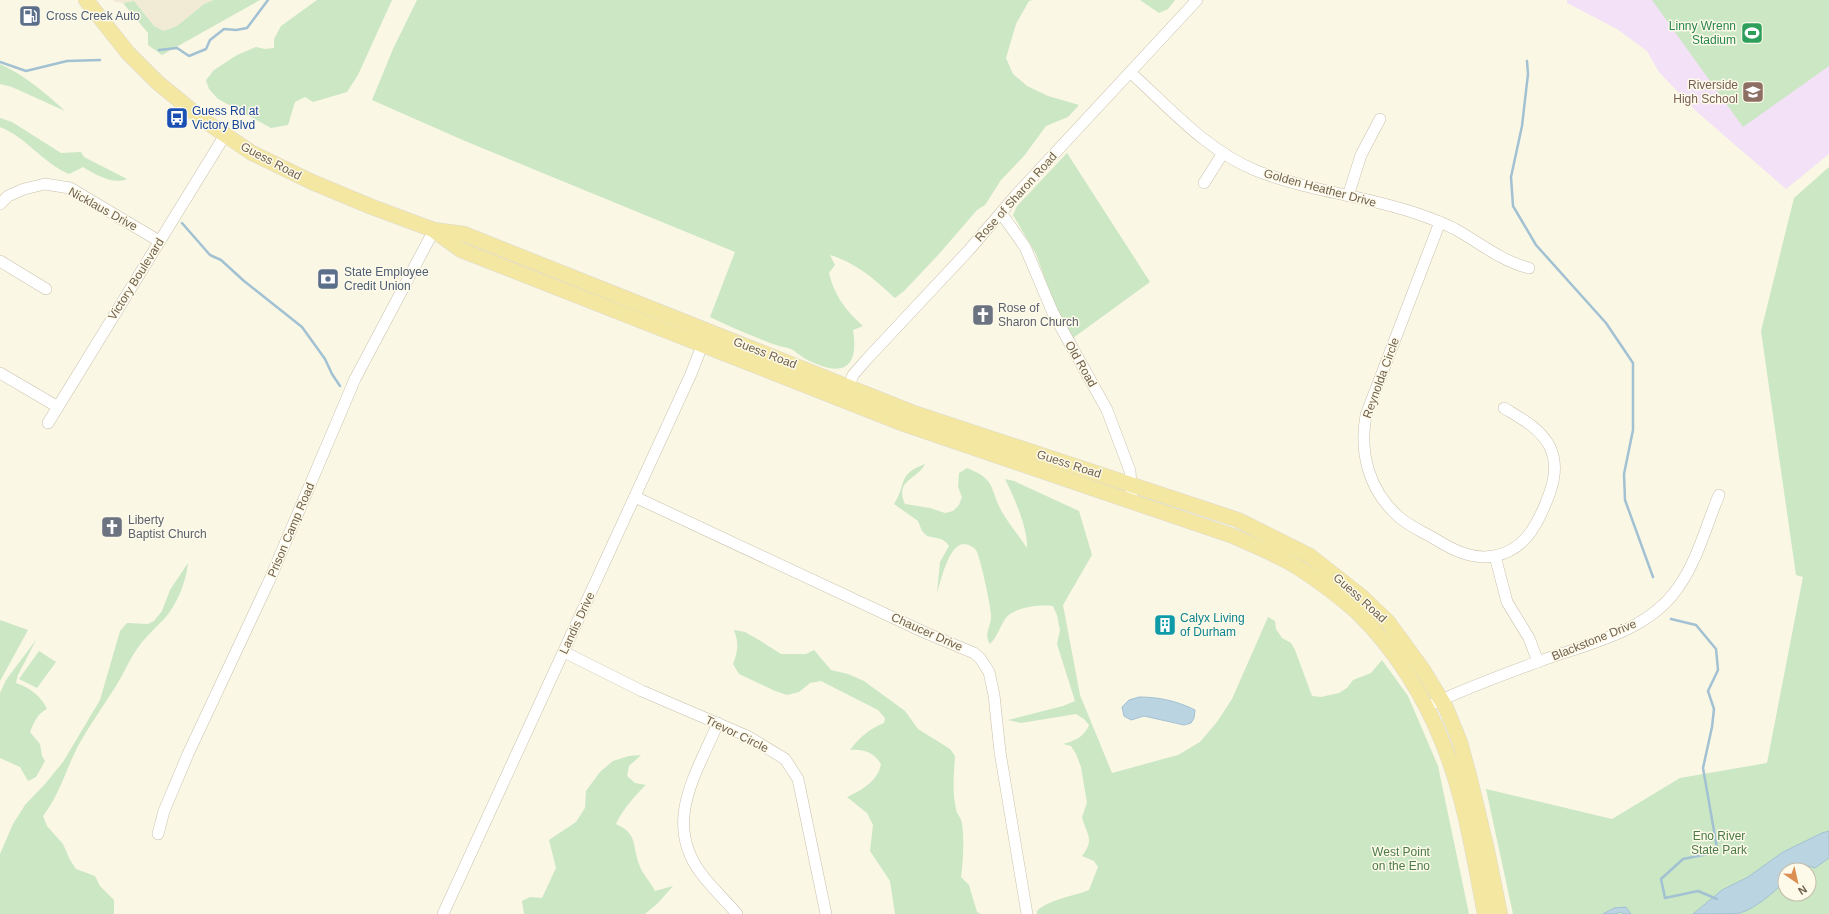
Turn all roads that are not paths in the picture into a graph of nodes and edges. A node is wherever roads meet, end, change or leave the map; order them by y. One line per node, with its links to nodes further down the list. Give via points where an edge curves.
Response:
1 (86, 0): 5 (main road, Guess Road, via 128,53 157,82 176,100)
2 (1197, 0): 3 (street, Rose of Sharon Road)
3 (1131, 73): 6 (street, Golden Heather Drive, via 1202,138); 10 (street, Rose of Sharon Road)
4 (1380, 119): 8 (street, via 1361,155)
5 (225, 135): 12 (main road, Guess Road, via 277,166 332,191); 13 (street, Victory Boulevard)
6 (1223, 153): 7 (street); 8 (street, Golden Heather Drive, via 1257,171)
7 (1204, 183)
8 (1348, 196): 11 (street, Golden Heather Drive, via 1417,213)
9 (0, 204): 13 (street, Nicklaus Drive, via 8,196 45,184 70,188)
10 (1001, 213): 20 (street, Rose of Sharon Road, via 853,375); 24 (street, Old Road, via 1025,247 1053,313 1107,410 1130,471)
11 (1440, 222): 15 (street, Golden Heather Drive, via 1507,261); 28 (street, Reynolda Circle, via 1366,415 1364,454 1377,490 1400,518 1454,551 1474,557)
12 (434, 230): 17 (main road, Guess Road, via 464,234); 18 (main road, Guess Road, via 461,250); 34 (street, Prison Camp Road, via 349,393 270,579 188,754 164,811)
13 (159, 241): 21 (street, Victory Boulevard)
14 (0, 261): 16 (street)
15 (1529, 268)
16 (46, 289)
17 (707, 330): 18 (street, Landis Drive); 20 (main road, Guess Road)
18 (703, 345): 20 (main road, Guess Road); 26 (street, Landis Drive)
19 (0, 373): 21 (street)
20 (846, 394): 24 (main road, Guess Road); 27 (main road, Guess Road, via 910,427)
21 (58, 408): 23 (street, Victory Boulevard)
22 (1504, 408): 28 (street, Reynolda Circle, via 1536,429 1545,439 1553,457 1555,473 1551,490 1532,532 1516,547)
23 (48, 423)
24 (1131, 485): 27 (street, Old Road); 31 (main road, Guess Road, via 1238,520 1310,556 1362,597 1388,622)
25 (1719, 495): 30 (street, Blackstone Drive, via 1692,563 1677,590 1667,601 1633,627)
26 (635, 497): 29 (street, Landis Drive); 39 (street, Chaucer Drive, via 926,633 967,649 980,658 989,672 994,695 1000,752)
27 (1132, 501): 32 (main road, Guess Road, via 1233,536 1266,550 1304,572 1337,595 1382,640)
28 (1495, 556): 30 (street, via 1507,602 1529,638)
29 (564, 652): 33 (street, Trevor Circle); 36 (street, Landis Drive)
30 (1538, 662): 31 (street, Blackstone Drive)
31 (1441, 700): 32 (street, Blackstone Drive); 35 (main road, Guess Road, via 1462,750)
32 (1427, 706): 40 (main road, Guess Road, via 1445,746 1463,808)
33 (718, 724): 37 (street, via 685,800 685,835 690,853 700,872); 38 (street, Trevor Circle, via 762,744 785,759 798,779)
34 (158, 834)
35 (1500, 913)
36 (443, 914)
37 (737, 914)
38 (826, 914)
39 (1027, 914)
40 (1485, 914)

